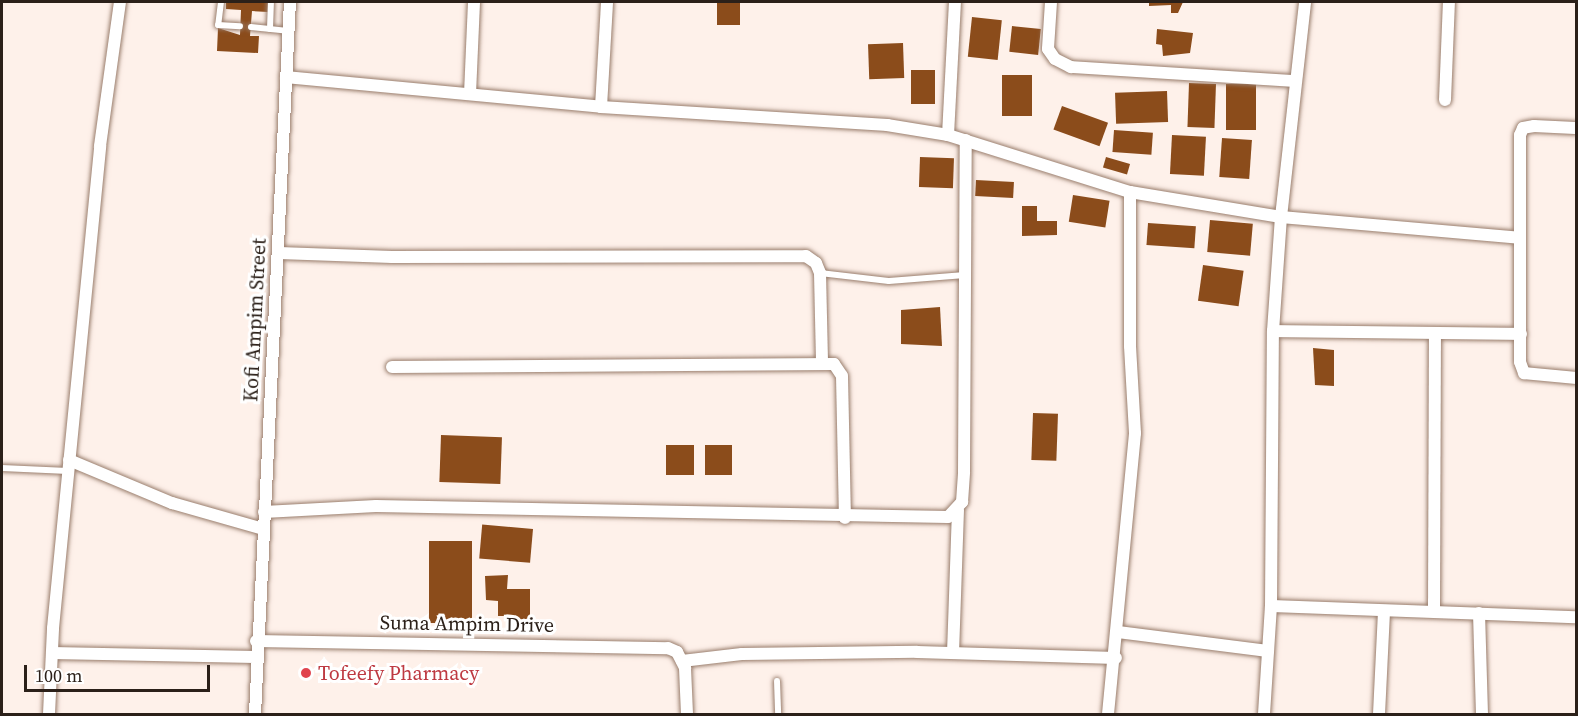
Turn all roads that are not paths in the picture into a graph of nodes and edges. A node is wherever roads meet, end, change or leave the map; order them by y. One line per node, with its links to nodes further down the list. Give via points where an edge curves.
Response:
1 (120, 2): 35 (street, via 100,146)
2 (221, 2): 11 (lane, via 218,25)
3 (271, 2): 13 (lane)
4 (290, 2): 14 (street, Kofi Ampim Street)
5 (474, 2): 17 (street)
6 (607, 2): 19 (street)
7 (955, 2): 21 (street)
8 (1051, 2): 16 (street, via 1048,49 1055,59 1071,67)
9 (1305, 2): 16 (street)
10 (1449, 2): 18 (street)
11 (240, 26)
12 (251, 27): 13 (lane)
13 (270, 29): 14 (lane)
14 (288, 31): 15 (street, Kofi Ampim Street)
15 (286, 77): 17 (street); 26 (street, Kofi Ampim Street)
16 (1294, 81): 24 (street)
17 (470, 94): 19 (street)
18 (1444, 100)
19 (601, 107): 21 (street, via 887,125)
20 (1575, 128): 25 (street, via 1522,128)
21 (948, 135): 22 (street)
22 (966, 140): 23 (street); 28 (street)
23 (1130, 192): 24 (street); 46 (street, via 1130,346 1135,433)
24 (1281, 217): 25 (street); 29 (street)
25 (1519, 238): 31 (street)
26 (279, 253): 27 (street, via 404,257 806,256 816,262); 38 (street, Kofi Ampim Street)
27 (820, 273): 28 (lane, via 888,281); 32 (street)
28 (965, 275): 37 (street, via 964,472)
29 (1273, 331): 30 (street); 41 (street)
30 (1435, 334): 31 (street); 42 (street)
31 (1521, 334): 34 (street, via 1520,363 1524,373)
32 (822, 364): 33 (street); 39 (street, via 834,364 842,376)
33 (392, 367)
34 (1576, 378)
35 (69, 466): 36 (lane); 40 (street, via 172,503); 49 (street)
36 (2, 468)
37 (958, 510): 39 (street, via 937,518); 50 (street)
38 (264, 512): 39 (street, via 423,506); 40 (street, Kofi Ampim Street)
39 (845, 518)
40 (262, 529): 47 (street, Kofi Ampim Street)
41 (1271, 606): 43 (street); 48 (street)
42 (1434, 610): 43 (street); 44 (street)
43 (1384, 611): 61 (street)
44 (1479, 613): 45 (street); 62 (street)
45 (1576, 617)
46 (1118, 632): 48 (street); 53 (street)
47 (256, 641): 51 (street, Kofi Ampim Street); 52 (street, Suma Ampim Drive, via 668,648)
48 (1268, 651): 60 (street)
49 (52, 653): 51 (street); 55 (street)
50 (953, 653): 52 (street, Suma Ampim Drive); 53 (street, Suma Ampim Drive)
51 (255, 657): 56 (street, Kofi Ampim Street)
52 (680, 657): 57 (street)
53 (1116, 658): 59 (street)
54 (777, 681): 58 (lane)
55 (49, 714)
56 (255, 714)
57 (687, 714)
58 (778, 714)
59 (1108, 714)
60 (1264, 714)
61 (1378, 714)
62 (1482, 714)

